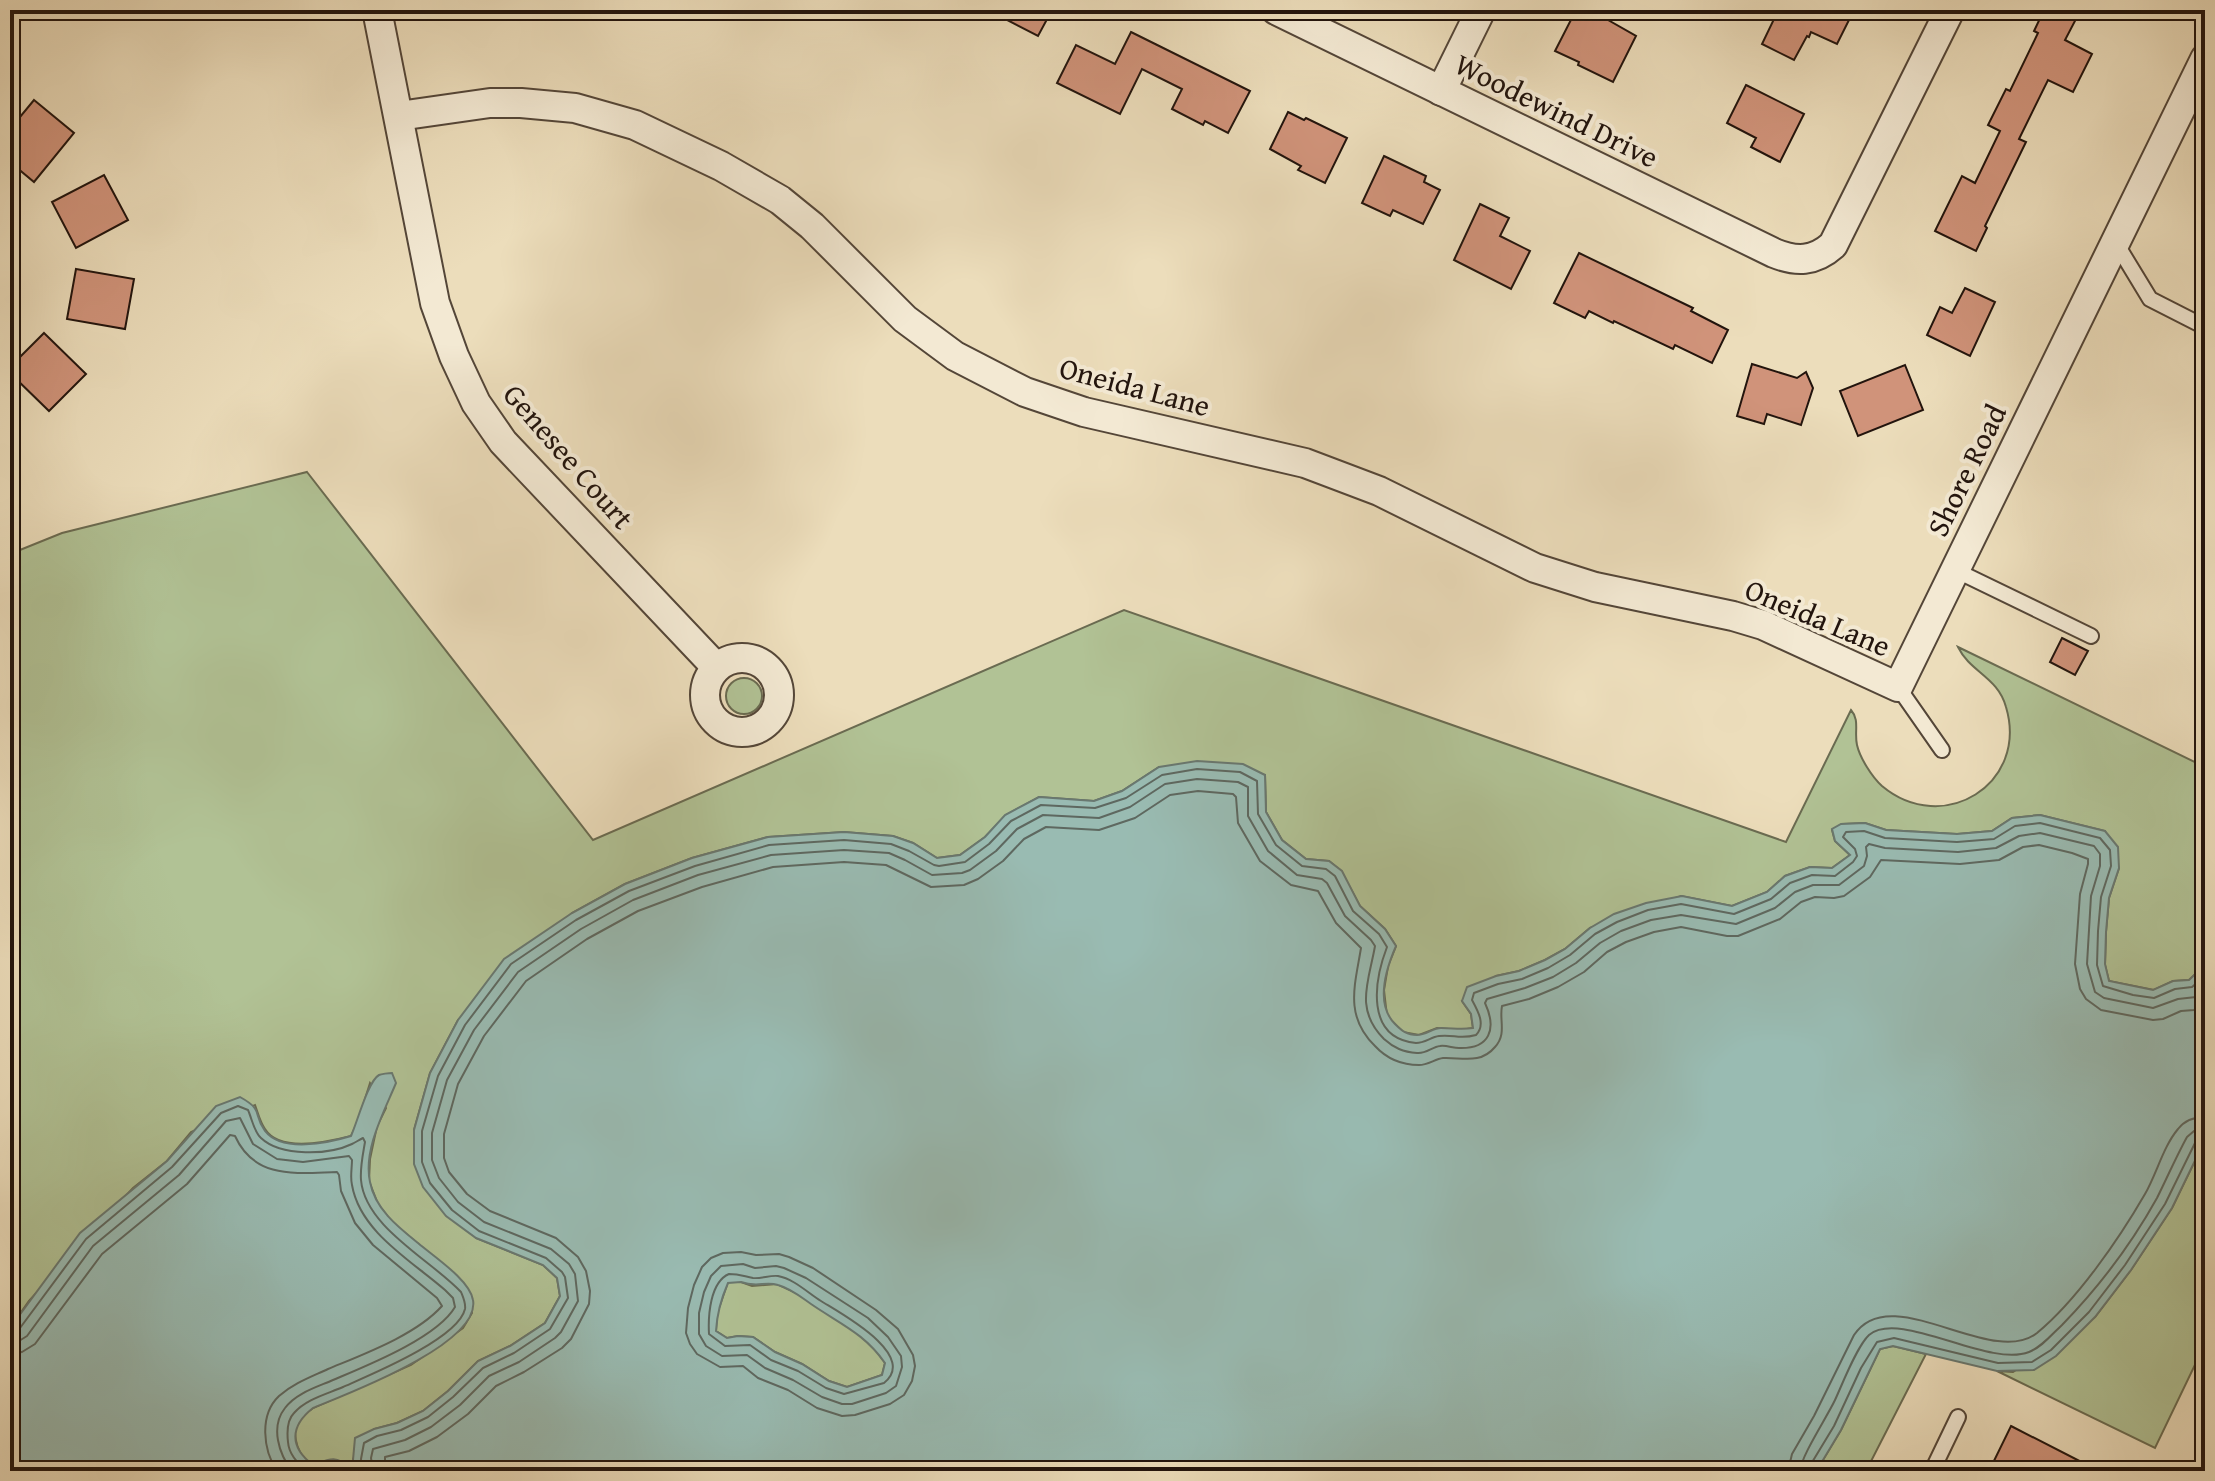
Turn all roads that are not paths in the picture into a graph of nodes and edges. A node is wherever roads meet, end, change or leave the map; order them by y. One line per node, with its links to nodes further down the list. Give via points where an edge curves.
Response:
1 (377, 10): 7 (street, Genesee Court)
2 (1276, 10): 6 (street, Woodewind Drive)
3 (1481, 10): 6 (street)
4 (1950, 10): 6 (street, Woodewind Drive, via 1835,242 1811,259 1790,260 1774,253)
5 (2205, 59): 8 (street, Shore Road)
6 (1441, 91)
7 (399, 116): 12 (street, Genesee Court, via 435,303 476,403 503,442); 13 (street, Oneida Lane, via 521,103 575,108 635,125 780,200 905,319 955,356 1025,392 1084,412 1305,463 1379,491 1535,568 1763,625)
8 (2115, 243): 9 (lane, via 2150,299); 10 (street, Shore Road)
9 (2205, 327)
10 (1955, 570): 11 (lane); 13 (street, Shore Road)
11 (2091, 636)
12 (716, 667)
13 (1898, 687): 14 (lane)
14 (1942, 750)
15 (1958, 1417): 16 (lane)
16 (1932, 1471)

